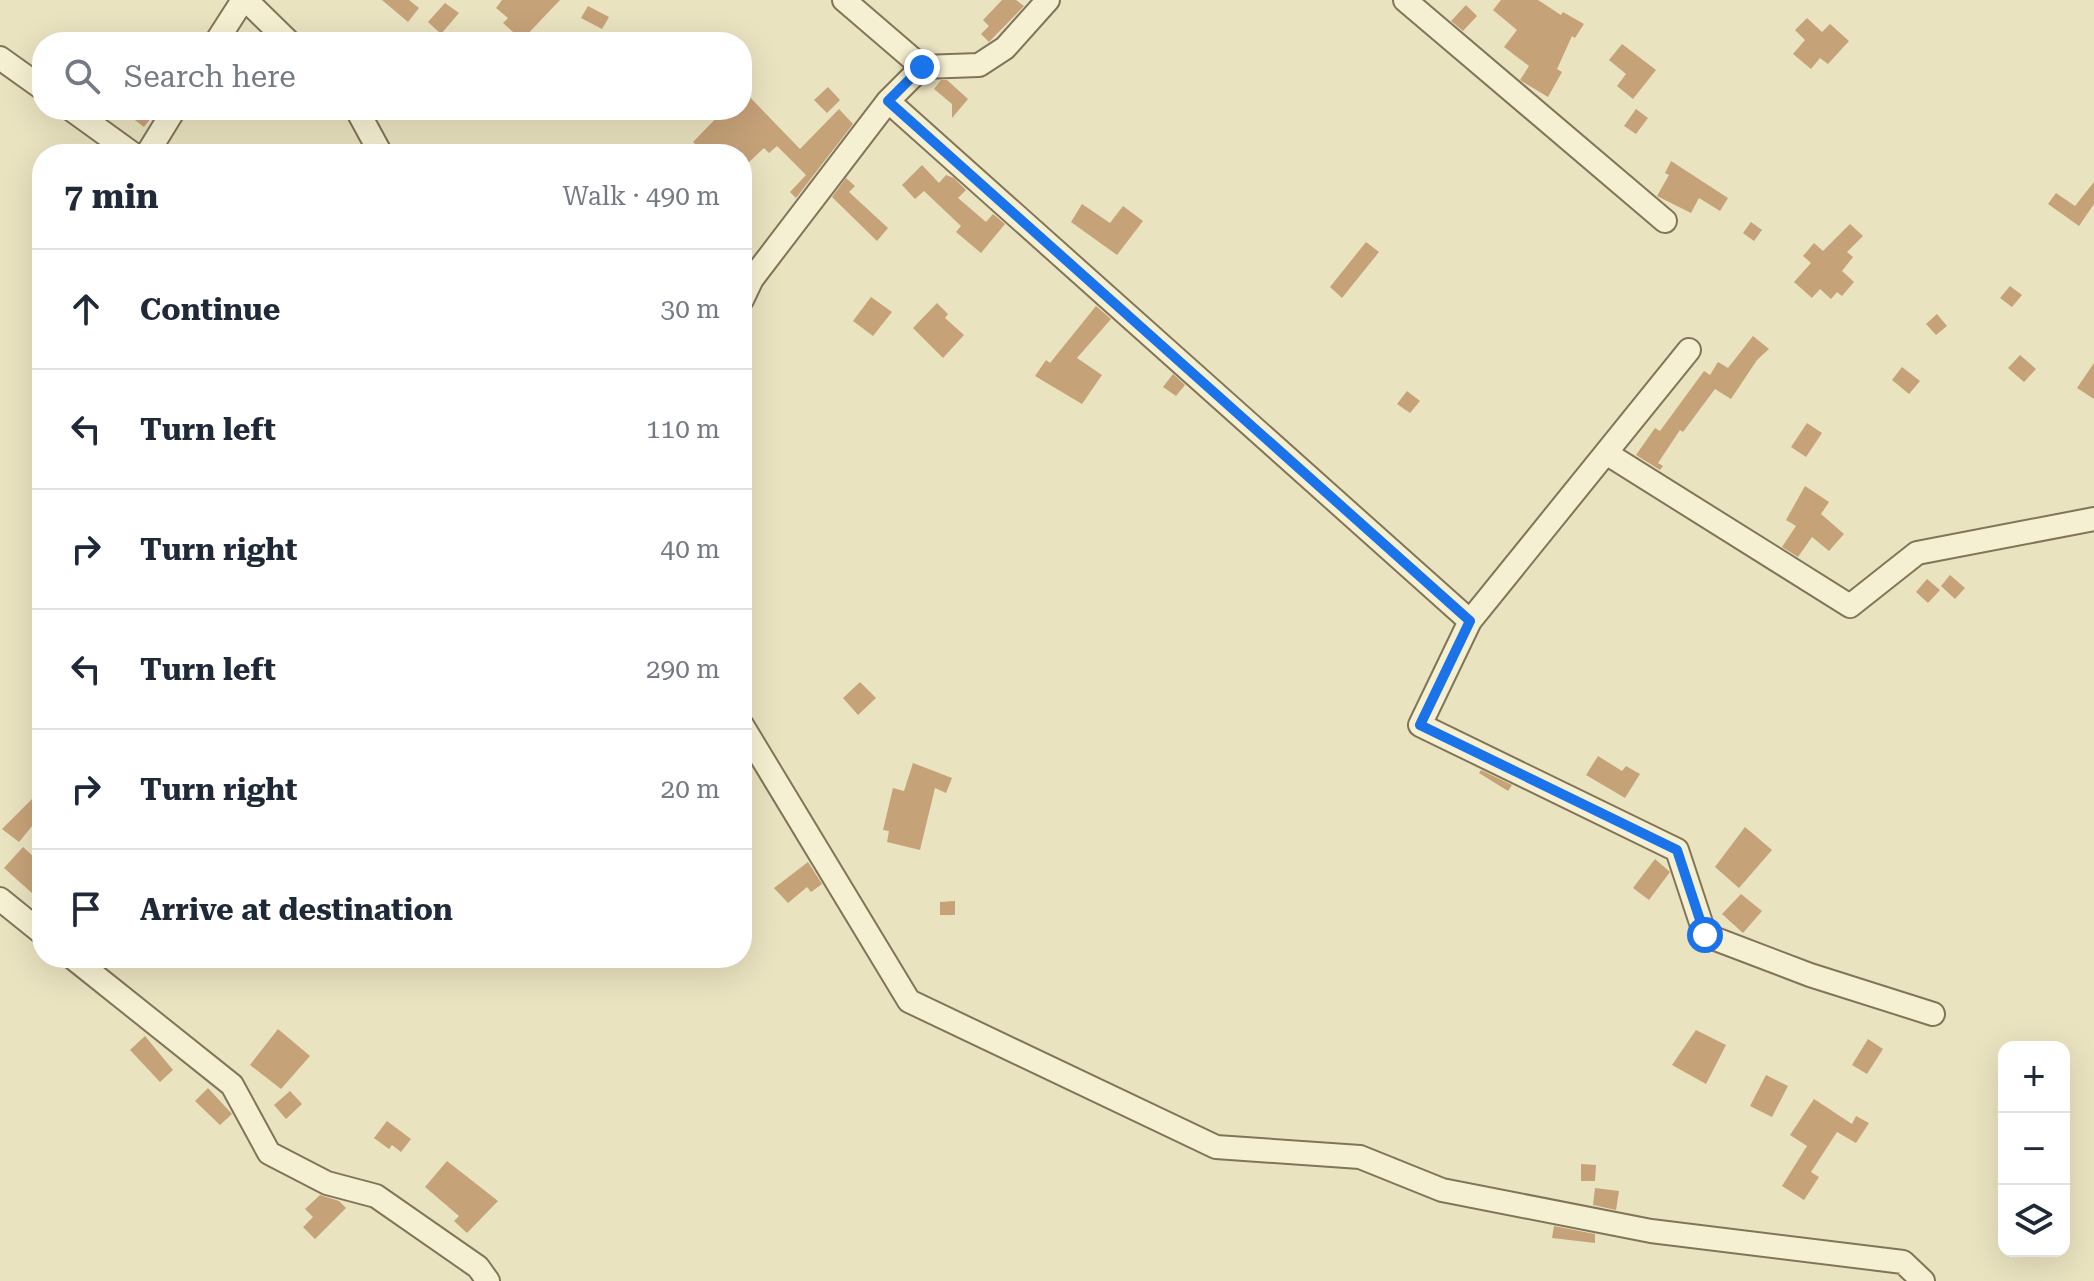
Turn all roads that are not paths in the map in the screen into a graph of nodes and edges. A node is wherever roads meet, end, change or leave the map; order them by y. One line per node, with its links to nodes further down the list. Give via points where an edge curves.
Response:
1 (244, 0): 5 (street); 6 (street)
2 (844, 0): 8 (street)
3 (1048, 0): 8 (street, via 1005,48 979,65)
4 (1405, 0): 17 (street)
5 (223, 32)
6 (278, 32)
7 (0, 58): 9 (street)
8 (922, 67): 10 (street)
9 (32, 81)
10 (888, 101): 18 (street); 22 (street)
11 (86, 120): 14 (street)
12 (168, 120): 15 (street)
13 (362, 120): 16 (street)
14 (119, 144)
15 (153, 144)
16 (376, 144)
17 (1665, 221)
18 (752, 279)
19 (1689, 350): 20 (street)
20 (1606, 453): 21 (street, via 1850,606 1917,553); 22 (street)
21 (2094, 519)
22 (1470, 621): 27 (street, via 1420,725 1677,850 1705,935)
23 (752, 742): 29 (street, via 909,1001 1216,1147 1360,1157 1442,1190 1651,1231 1903,1262)
24 (0, 899): 25 (street)
25 (32, 925)
26 (86, 968): 28 (street, via 232,1085 269,1153 327,1183 376,1196 478,1267)
27 (1933, 1014)
28 (488, 1281)
29 (1923, 1281)

